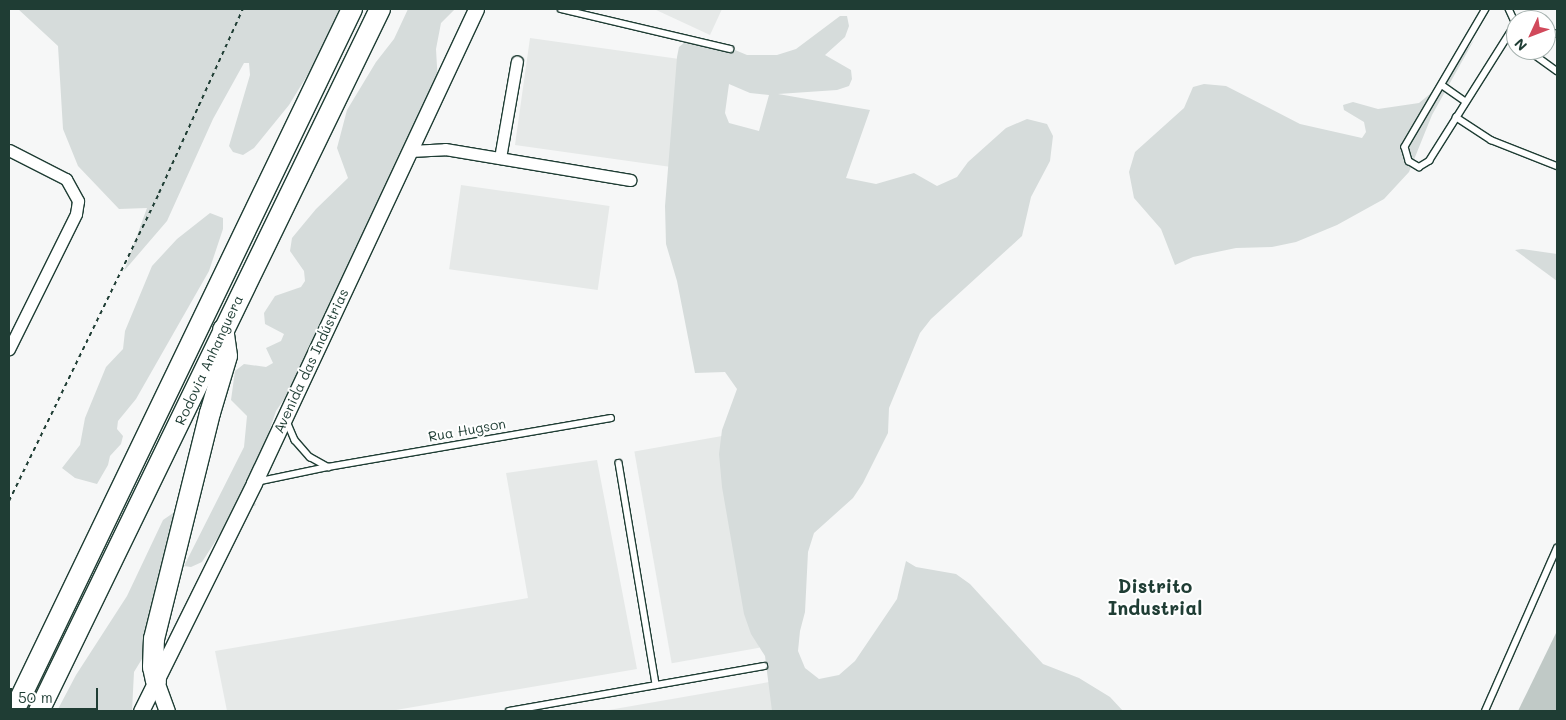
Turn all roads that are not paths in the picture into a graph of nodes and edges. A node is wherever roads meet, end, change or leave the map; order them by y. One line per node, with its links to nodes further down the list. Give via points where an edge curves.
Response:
1 (352, 9): 30 (highway, Rodovia Anhanguera)
2 (380, 9): 19 (highway, Rodovia Anhanguera)
3 (476, 9): 15 (street, Avenida das Indústrias)
4 (562, 9): 7 (lane)
5 (1486, 9): 11 (lane)
6 (1506, 39): 12 (lane)
7 (730, 49)
8 (1542, 60): 10 (lane)
9 (517, 61): 16 (street)
10 (1557, 71)
11 (1442, 85): 12 (lane); 13 (lane, via 1405,147 1409,160 1419,167 1429,161)
12 (1466, 102): 13 (lane)
13 (1456, 117): 17 (lane, via 1491,140)
14 (9, 150): 20 (street, via 66,179 78,201 76,214)
15 (410, 151): 16 (street, via 445,149); 21 (street, Avenida das Indústrias)
16 (500, 158): 18 (street)
17 (1557, 166)
18 (630, 180)
19 (223, 329): 28 (highway, via 227,356 154,639); 31 (highway, Rodovia Anhanguera)
20 (9, 349)
21 (285, 417): 24 (lane, via 300,446 310,457); 25 (street, Avenida das Indústrias)
22 (611, 418): 24 (lane, Rua Hugson)
23 (619, 463): 29 (lane)
24 (328, 466): 25 (lane, Rua Hugson)
25 (254, 483): 28 (street, Avenida das Indústrias)
26 (1557, 548): 35 (lane)
27 (764, 666): 29 (lane)
28 (156, 681): 32 (street, Avenida das Indústrias); 33 (street)
29 (656, 685): 34 (lane)
30 (16, 708)
31 (39, 711)
32 (141, 711)
33 (167, 711)
34 (509, 711)
35 (1485, 711)

